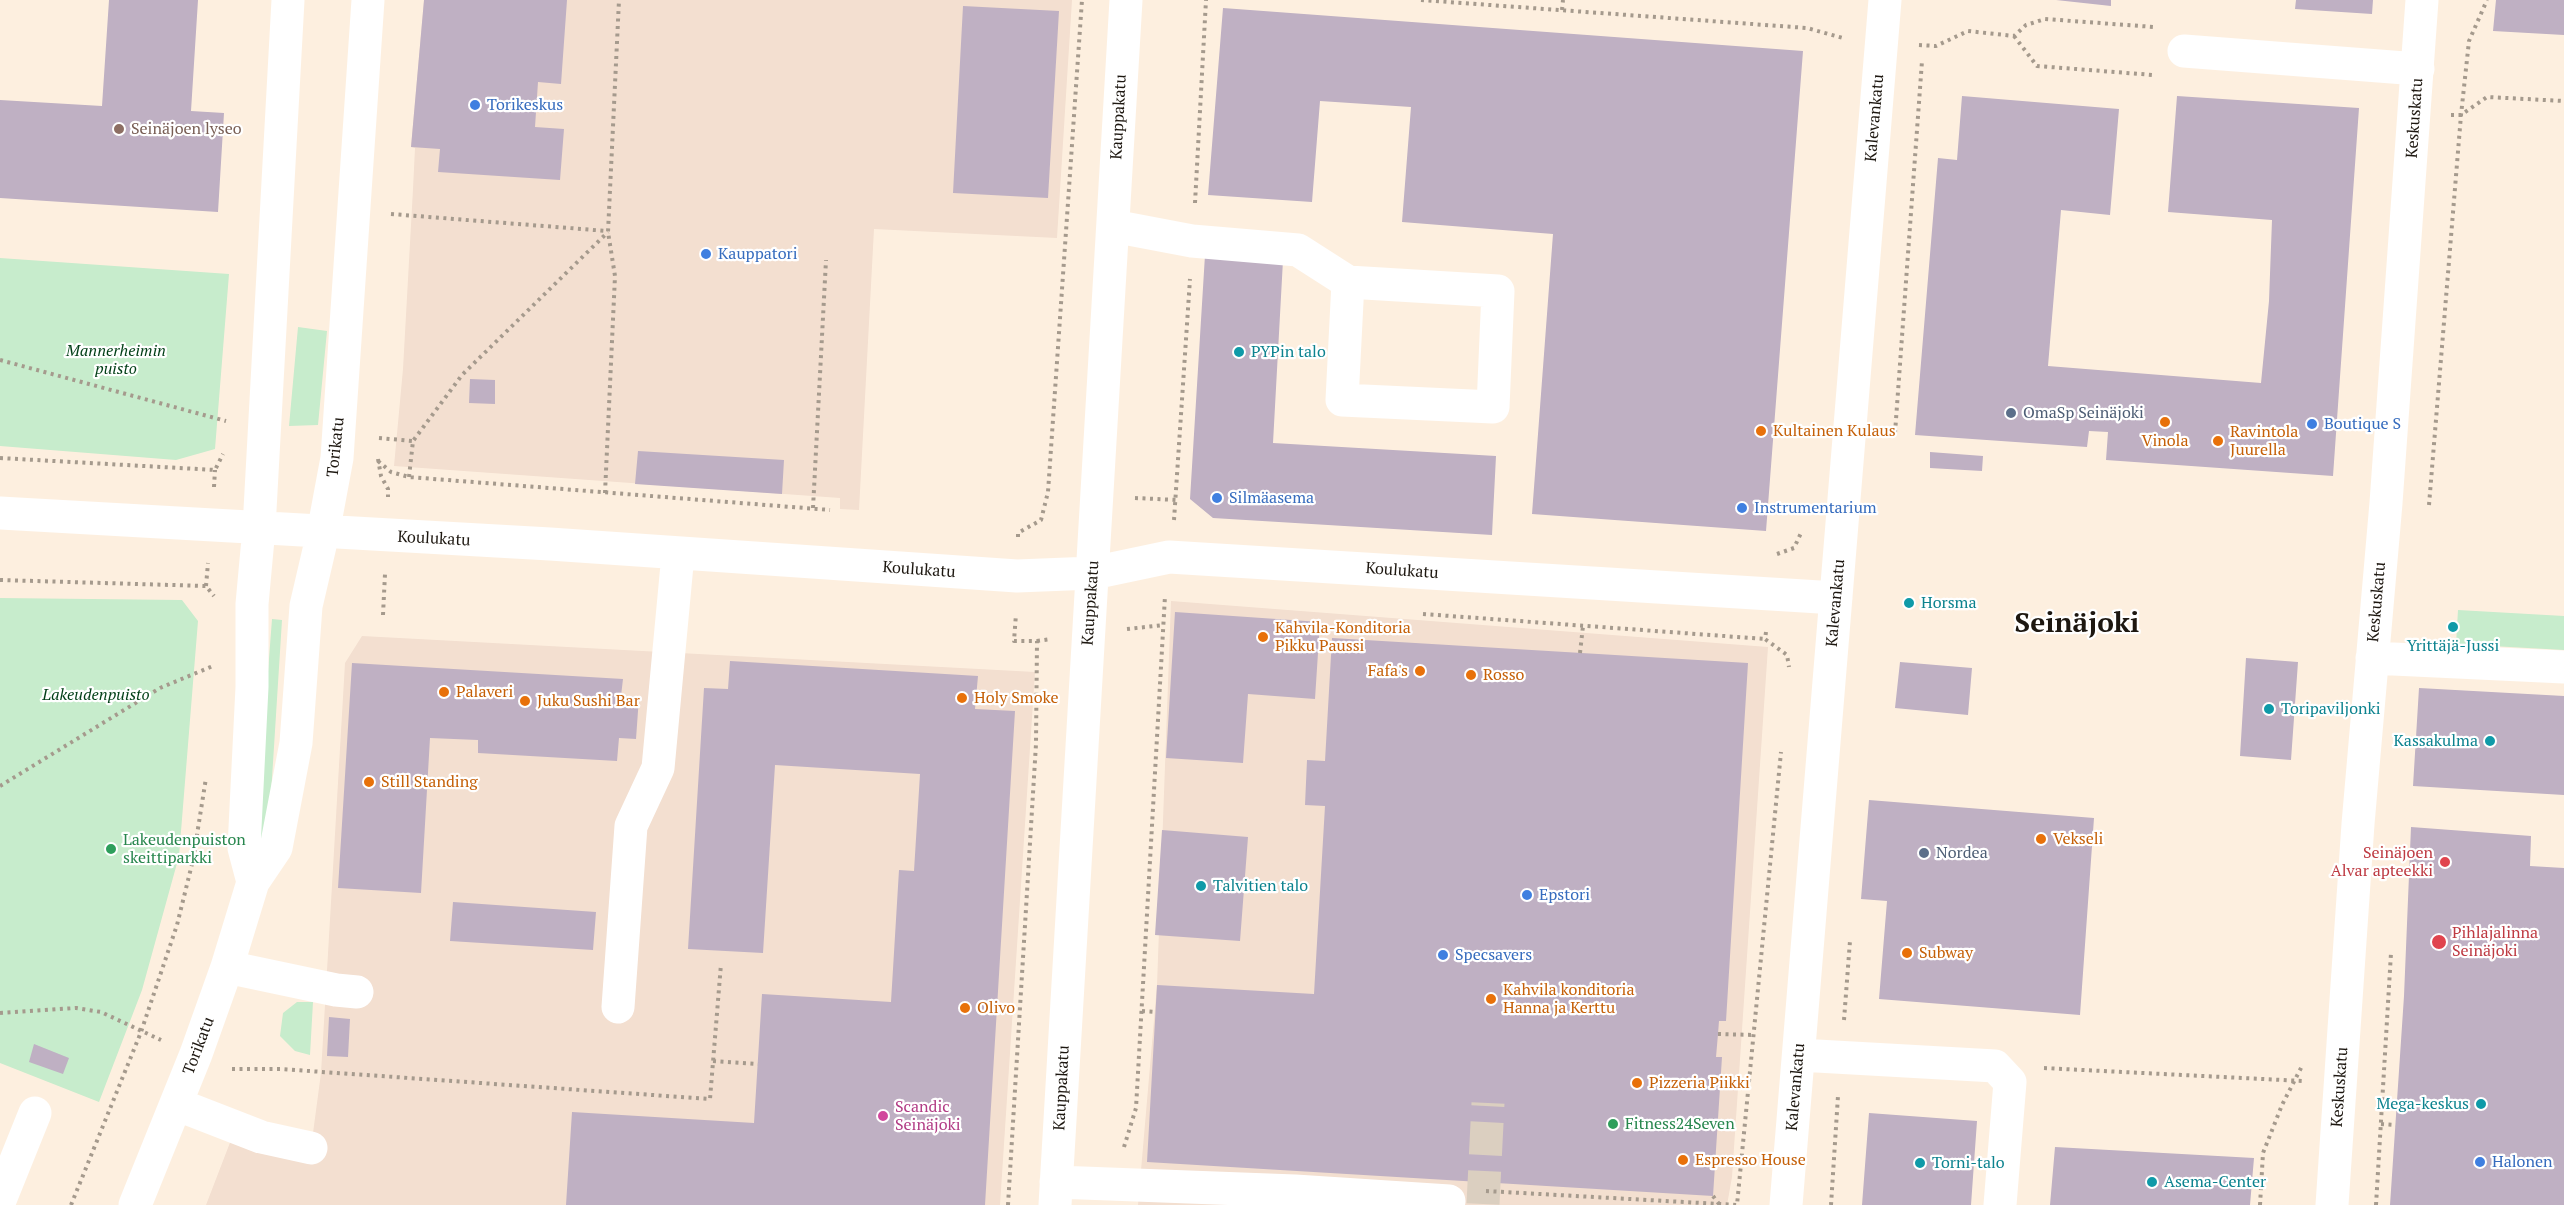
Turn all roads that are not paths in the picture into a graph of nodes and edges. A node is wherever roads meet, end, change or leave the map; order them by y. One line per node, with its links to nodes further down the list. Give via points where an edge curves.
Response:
1 (288, 0): 11 (street)
2 (368, 0): 12 (street, Torikatu, via 337,458)
3 (1126, 0): 8 (street, Kauppakatu)
4 (1884, 0): 15 (street, Kalevankatu)
5 (2422, 0): 7 (street, Keskuskatu)
6 (2184, 51): 7 (street)
7 (2418, 69): 16 (street, Keskuskatu)
8 (1113, 226): 9 (street, via 1199,242 1298,250); 14 (street, Kauppakatu)
9 (1348, 282): 9 (street, via 1342,400 1493,407 1498,291)
10 (0, 513): 11 (street, Koulukatu)
11 (260, 528): 12 (street, Koulukatu); 18 (street, via 252,604 244,848)
12 (323, 533): 13 (street, Koulukatu); 18 (street, Torikatu, via 306,606 296,743 276,848)
13 (678, 554): 14 (street, Koulukatu, via 1017,576); 21 (street, via 658,768 631,826)
14 (1093, 573): 15 (street, Koulukatu, via 1169,556); 27 (street, Kauppakatu)
15 (1836, 598): 22 (street, Kalevankatu)
16 (2372, 658): 17 (street); 33 (street, Keskuskatu)
17 (2564, 667)
18 (253, 882): 19 (street, Torikatu)
19 (227, 967): 20 (street); 23 (street, Torikatu)
20 (357, 992)
21 (618, 1007)
22 (1798, 1055): 31 (street, Kalevankatu); 32 (street, via 1995,1066 2010,1082)
23 (176, 1104): 25 (street, via 261,1137); 30 (street, Torikatu)
24 (35, 1113): 28 (street)
25 (311, 1148)
26 (1107, 1194): 27 (street); 29 (street, via 1294,1191)
27 (1055, 1196)
28 (0, 1200)
29 (1449, 1201)
30 (135, 1205)
31 (1786, 1205)
32 (2000, 1205)
33 (2332, 1205)

